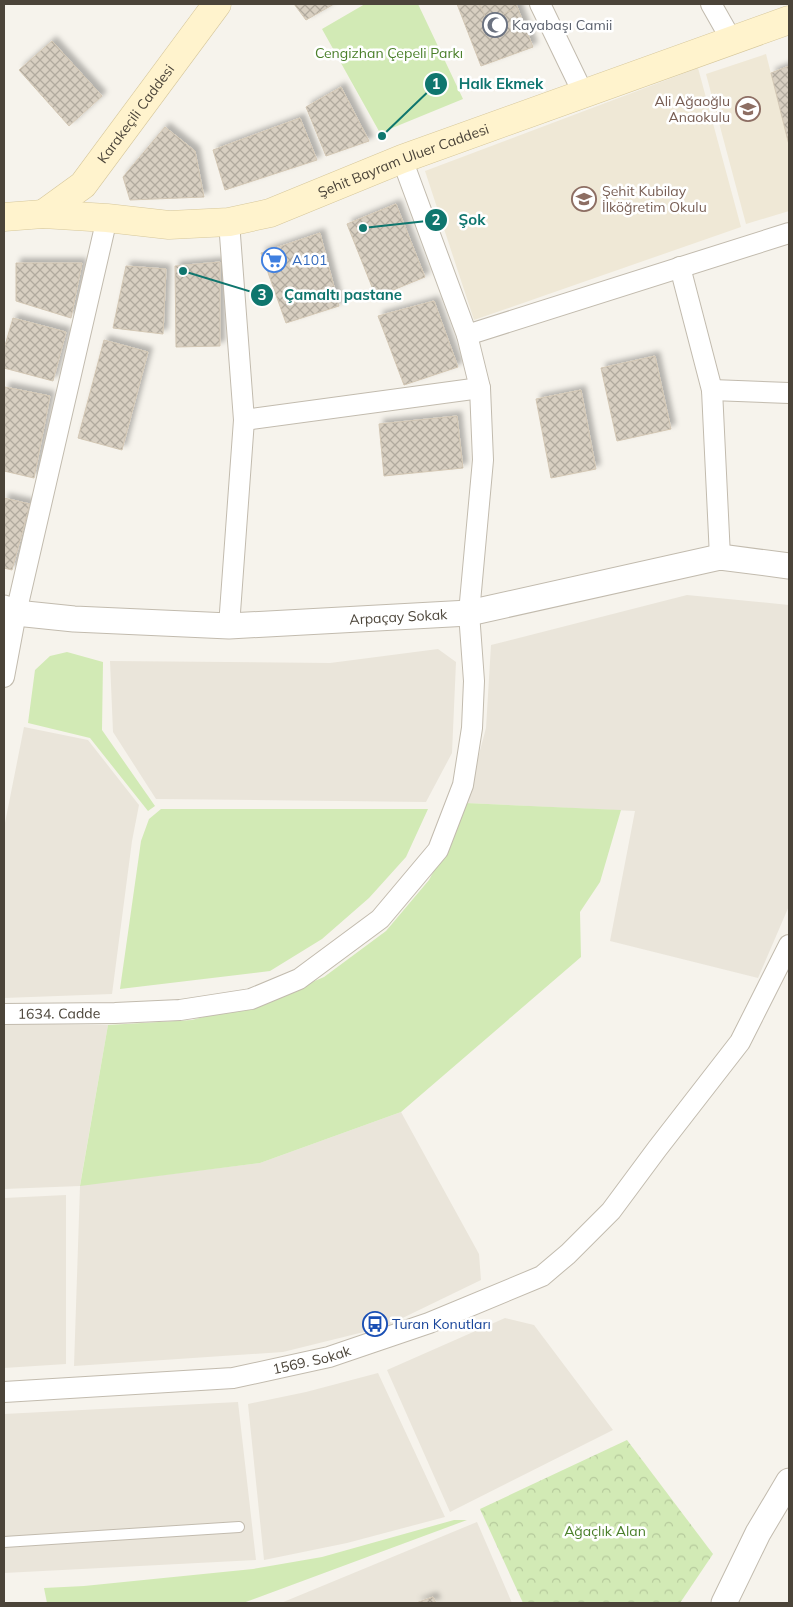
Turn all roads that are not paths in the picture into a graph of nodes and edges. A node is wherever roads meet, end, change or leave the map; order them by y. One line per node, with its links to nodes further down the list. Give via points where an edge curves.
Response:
1 (217, 4): 9 (main road, Karakeçili Caddesi, via 83,184)
2 (540, 4): 6 (street)
3 (711, 4): 5 (street)
4 (789, 20): 5 (main road, Şehit Bayram Uluer Caddesi)
5 (732, 41): 6 (main road, Şehit Bayram Uluer Caddesi)
6 (584, 95): 7 (main road, Şehit Bayram Uluer Caddesi)
7 (402, 159): 11 (main road, Şehit Bayram Uluer Caddesi, via 270,213); 14 (street, 1634. Cadde)
8 (5, 214): 9 (main road, Şehit Bayram Uluer Caddesi)
9 (43, 214): 10 (main road, Şehit Bayram Uluer Caddesi)
10 (107, 218): 11 (main road, Şehit Bayram Uluer Caddesi, via 168,225); 21 (street)
11 (229, 222): 18 (street)
12 (789, 233): 13 (street)
13 (680, 267): 14 (street); 16 (street)
14 (467, 335): 15 (street, 1634. Cadde)
15 (480, 388): 18 (street); 22 (street, 1634. Cadde, via 483,460)
16 (712, 390): 17 (street); 19 (street)
17 (789, 393)
18 (244, 420): 23 (street)
19 (720, 557): 20 (street, Arpaçay Sokak); 22 (street, Arpaçay Sokak)
20 (789, 566)
21 (10, 610): 23 (street, Arpaçay Sokak, via 74,619); 24 (street)
22 (469, 613): 23 (street, Arpaçay Sokak); 26 (street, 1634. Cadde, via 474,681 472,728 463,785 438,850 380,919 299,979 251,999 180,1010)
23 (229, 626)
24 (4, 677)
25 (789, 945): 27 (street, 1569. Sokak, via 740,1042 612,1211 542,1276 429,1323 329,1357 233,1378)
26 (4, 1014)
27 (4, 1392)
28 (789, 1481): 31 (street, via 758,1533)
29 (239, 1527): 30 (lane)
30 (4, 1542)
31 (724, 1603)

